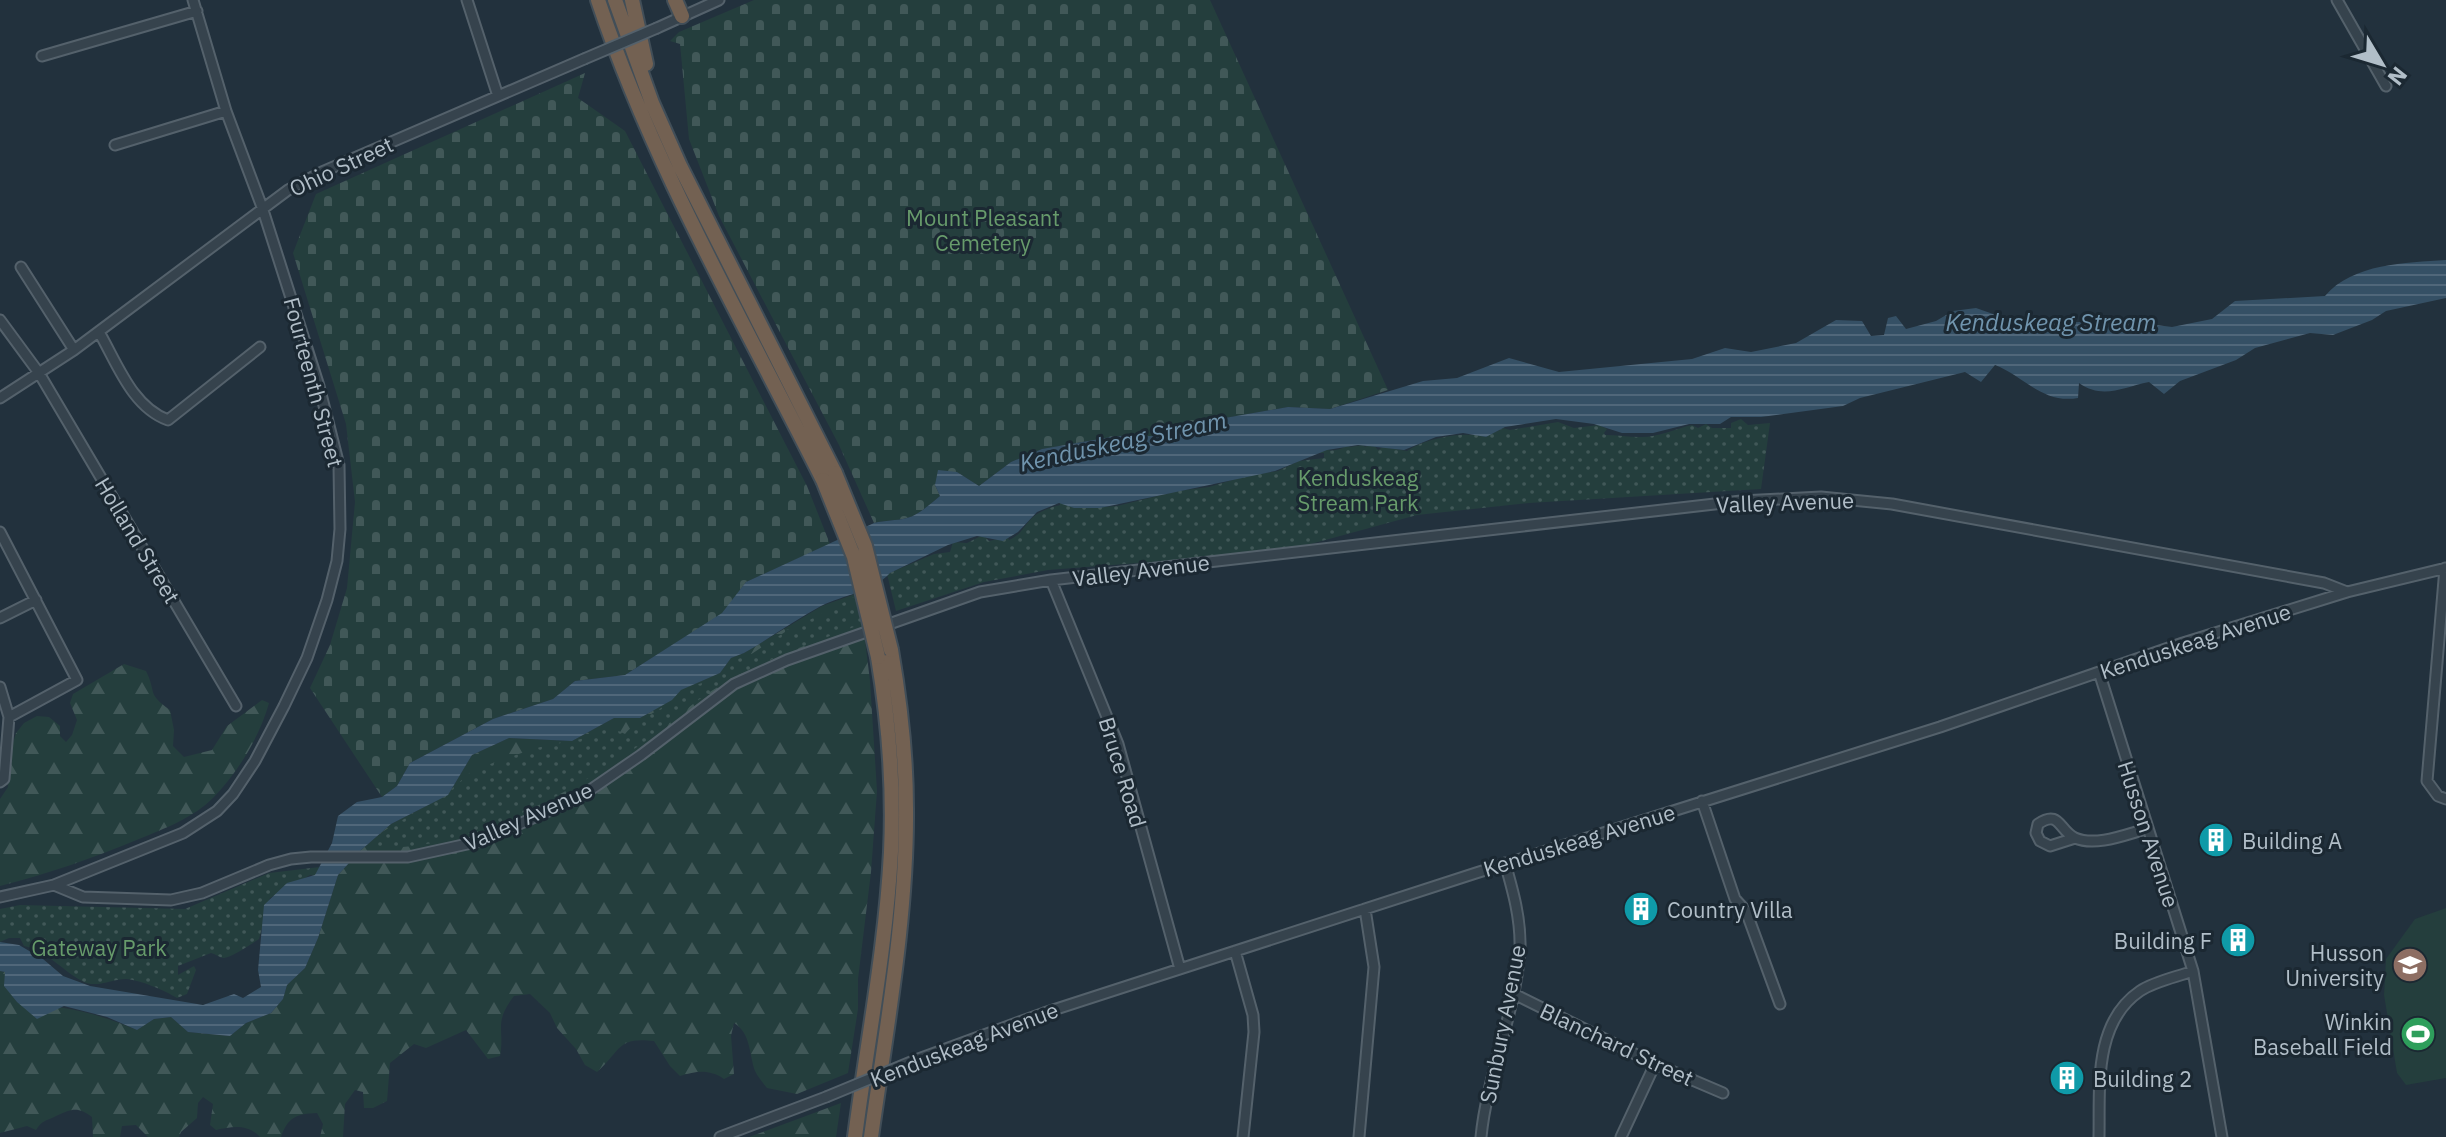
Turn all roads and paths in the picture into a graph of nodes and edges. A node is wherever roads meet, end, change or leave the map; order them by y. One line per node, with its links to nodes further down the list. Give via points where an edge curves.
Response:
1 (467, 0): 12 (street)
2 (615, 0): 15 (highway)
3 (632, 0): 15 (highway, via 646,66)
4 (675, 0): 9 (highway)
5 (719, 0): 9 (street, Ohio Street)
6 (2337, 0): 11 (street)
7 (598, 2): 24 (highway, via 667,173)
8 (195, 5): 10 (street); 13 (street, Fourteenth Street)
9 (682, 16): 12 (street, Ohio Street, bridge)
10 (42, 56)
11 (2386, 86)
12 (498, 96): 16 (street, Ohio Street, via 314,176)
13 (226, 111): 14 (street); 16 (street, Fourteenth Street)
14 (115, 145)
15 (687, 182): 24 (highway)
16 (262, 207): 19 (street, Ohio Street); 44 (street, Fourteenth Street, via 339,465 340,529 327,600 290,694 255,761 217,811 183,833)
17 (21, 267): 21 (street)
18 (0, 320): 22 (street, Holland Street)
19 (99, 332): 20 (street, via 142,405 168,420); 21 (street, Ohio Street)
20 (260, 347)
21 (74, 350): 22 (street, Ohio Street)
22 (39, 373): 23 (street, Ohio Street); 36 (street, Holland Street)
23 (0, 398)
24 (829, 476): 31 (highway, bridge)
25 (0, 532): 29 (street)
26 (2446, 568): 28 (street, Kenduskeag Avenue); 35 (street)
27 (1051, 580): 28 (street, Valley Avenue, via 1741,501 1821,497 1882,503 2324,583); 44 (street, Valley Avenue, via 980,592 734,684 580,797 481,841 408,857 311,857 269,865 171,900 83,897); 48 (street, Bruce Road, via 1118,744)
28 (2347, 592): 32 (street, Kenduskeag Avenue)
29 (36, 600): 30 (street); 37 (street, via 77,680)
30 (0, 618)
31 (884, 654): 55 (highway, via 891,850); 56 (highway, via 903,742 906,823 897,940)
32 (2099, 672): 40 (street, Kenduskeag Avenue); 41 (street, Husson Avenue)
33 (0, 687): 37 (street)
34 (2446, 687): 35 (street)
35 (2433, 689): 39 (street, via 2427,781)
36 (236, 706)
37 (9, 717): 38 (street)
38 (0, 782)
39 (2446, 799)
40 (1702, 801): 43 (street, Kenduskeag Avenue); 51 (street, via 1735,899 1746,911)
41 (2146, 829): 42 (street, via 2095,840); 49 (street, Husson Avenue)
42 (2075, 838)
43 (1505, 863): 46 (street, Kenduskeag Avenue); 50 (street, Sunbury Avenue, via 1519,928)
44 (54, 885): 45 (street)
45 (0, 897)
46 (1365, 909): 47 (street, Kenduskeag Avenue); 58 (street, via 1374,967)
47 (1235, 951): 48 (street, Kenduskeag Avenue); 57 (street, via 1254,1032)
48 (1180, 969): 54 (street, Kenduskeag Avenue, bridge, via 1033,1016)
49 (2193, 971): 61 (street, via 2142,990 2123,1005 2101,1058); 62 (street, Husson Avenue)
50 (1512, 993): 52 (street, Blanchard Street); 59 (street, Sunbury Avenue)
51 (1780, 1004)
52 (1655, 1064): 53 (street, Blanchard Street); 60 (street)
53 (1723, 1093)
54 (720, 1137)
55 (855, 1137)
56 (871, 1137)
57 (1243, 1137)
58 (1359, 1137)
59 (1481, 1137)
60 (1621, 1137)
61 (2099, 1137)
62 (2222, 1137)

